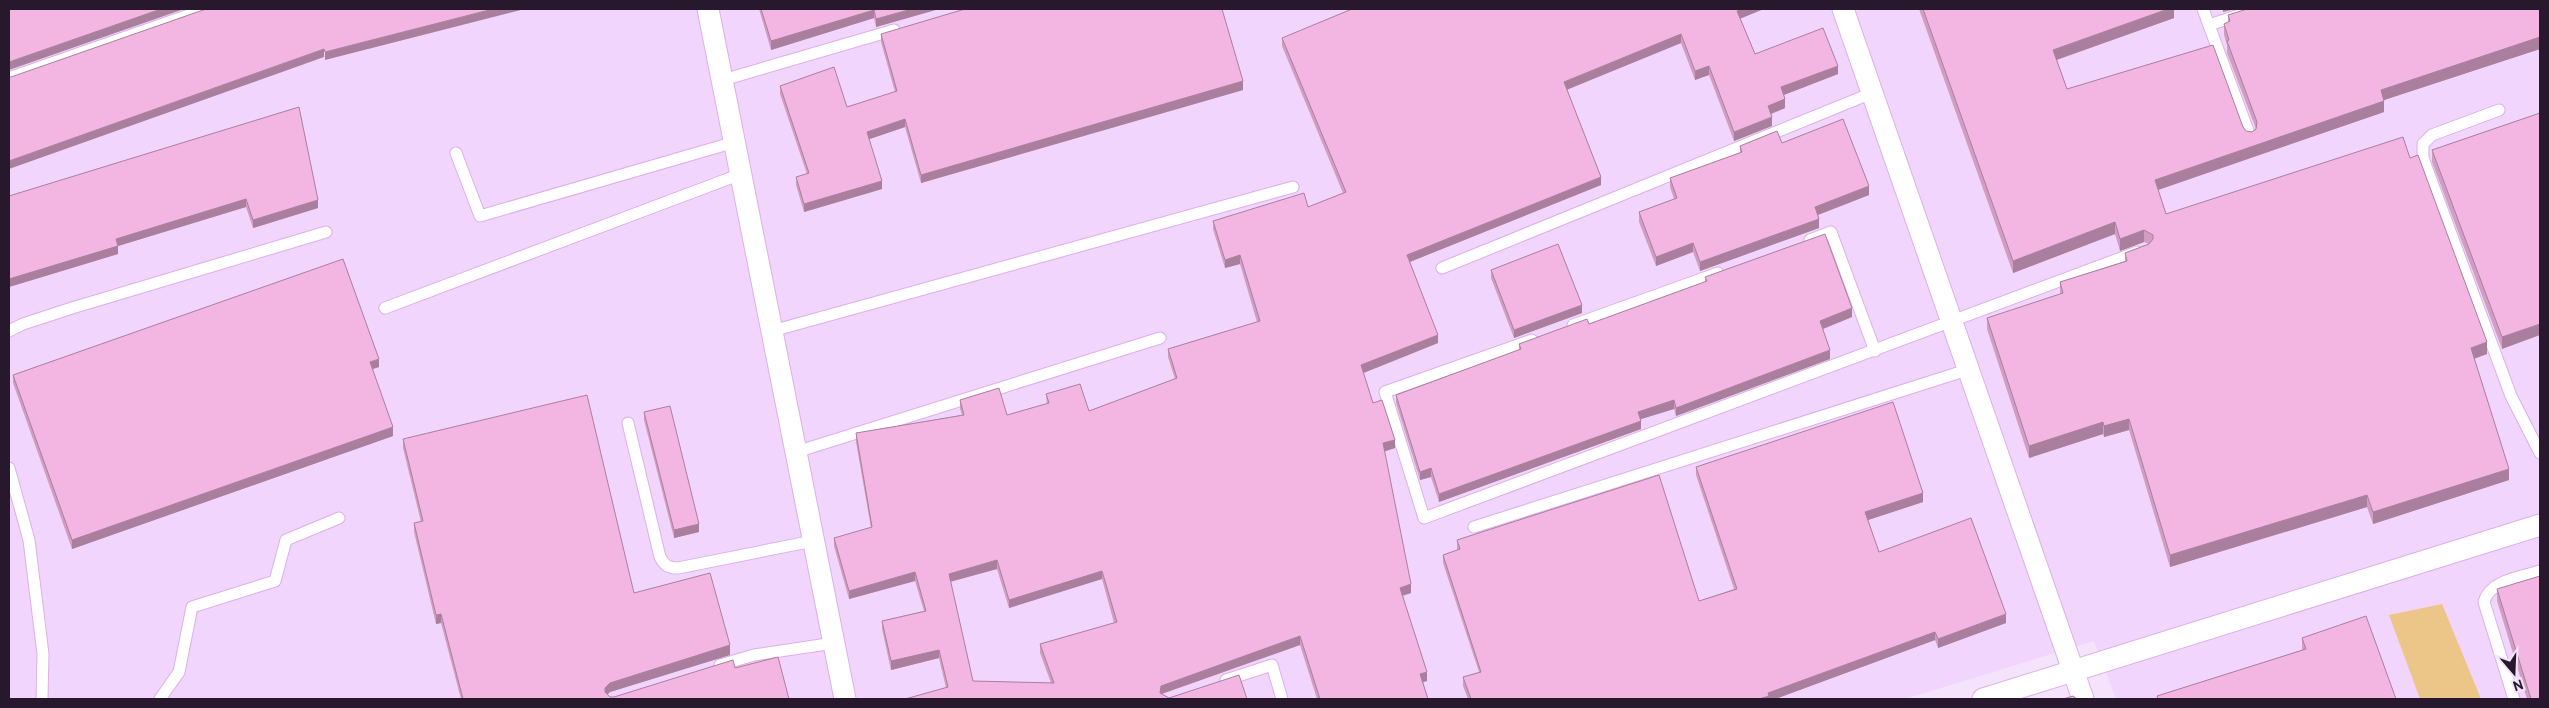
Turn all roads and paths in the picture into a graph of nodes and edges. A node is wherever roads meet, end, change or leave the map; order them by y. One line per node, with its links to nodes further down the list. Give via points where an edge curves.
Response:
1 (206, 9): 8 (lane)
2 (708, 9): 9 (street)
3 (1843, 9): 10 (street)
4 (2203, 9): 7 (lane)
5 (2258, 9): 7 (lane)
6 (909, 25): 9 (lane)
7 (2209, 25): 12 (lane)
8 (9, 78)
9 (722, 80): 13 (street)
10 (1872, 93): 20 (lane); 23 (street)
11 (2499, 110): 33 (lane, via 2432,135 2423,144 2423,158 2511,396)
12 (2250, 136)
13 (735, 142): 14 (lane, via 480,216); 15 (street)
14 (456, 153)
15 (741, 174): 22 (lane); 26 (street)
16 (1293, 187): 26 (lane)
17 (326, 232): 25 (lane, via 72,308)
18 (1794, 246): 29 (lane, via 1831,232)
19 (2146, 249): 23 (lane)
20 (1442, 268)
21 (1729, 269): 24 (lane)
22 (384, 308)
23 (1951, 323): 29 (lane); 30 (street)
24 (1562, 329)
25 (9, 331)
26 (772, 331): 32 (street)
27 (1543, 336): 29 (lane, via 1385,392 1424,518)
28 (1160, 338): 32 (lane)
29 (1875, 351)
30 (1967, 370): 37 (lane); 42 (street)
31 (628, 423): 38 (lane, via 660,557 670,568)
32 (796, 452): 38 (street)
33 (2540, 452)
34 (9, 468): 44 (lane, via 29,540 43,654)
35 (339, 518): 45 (lane, via 286,540 274,581 192,607 179,672)
36 (2540, 525): 42 (street)
37 (1474, 527)
38 (813, 540): 40 (street)
39 (2540, 571): 50 (lane, via 2497,585 2486,595 2484,602)
40 (834, 643): 41 (lane, via 754,655); 46 (street)
41 (709, 669)
42 (2072, 671): 48 (street); 49 (street)
43 (1211, 685): 47 (lane, via 1272,665)
44 (42, 699)
45 (160, 699)
46 (844, 699)
47 (1282, 699)
48 (1983, 699)
49 (2083, 699)
50 (2514, 699)

